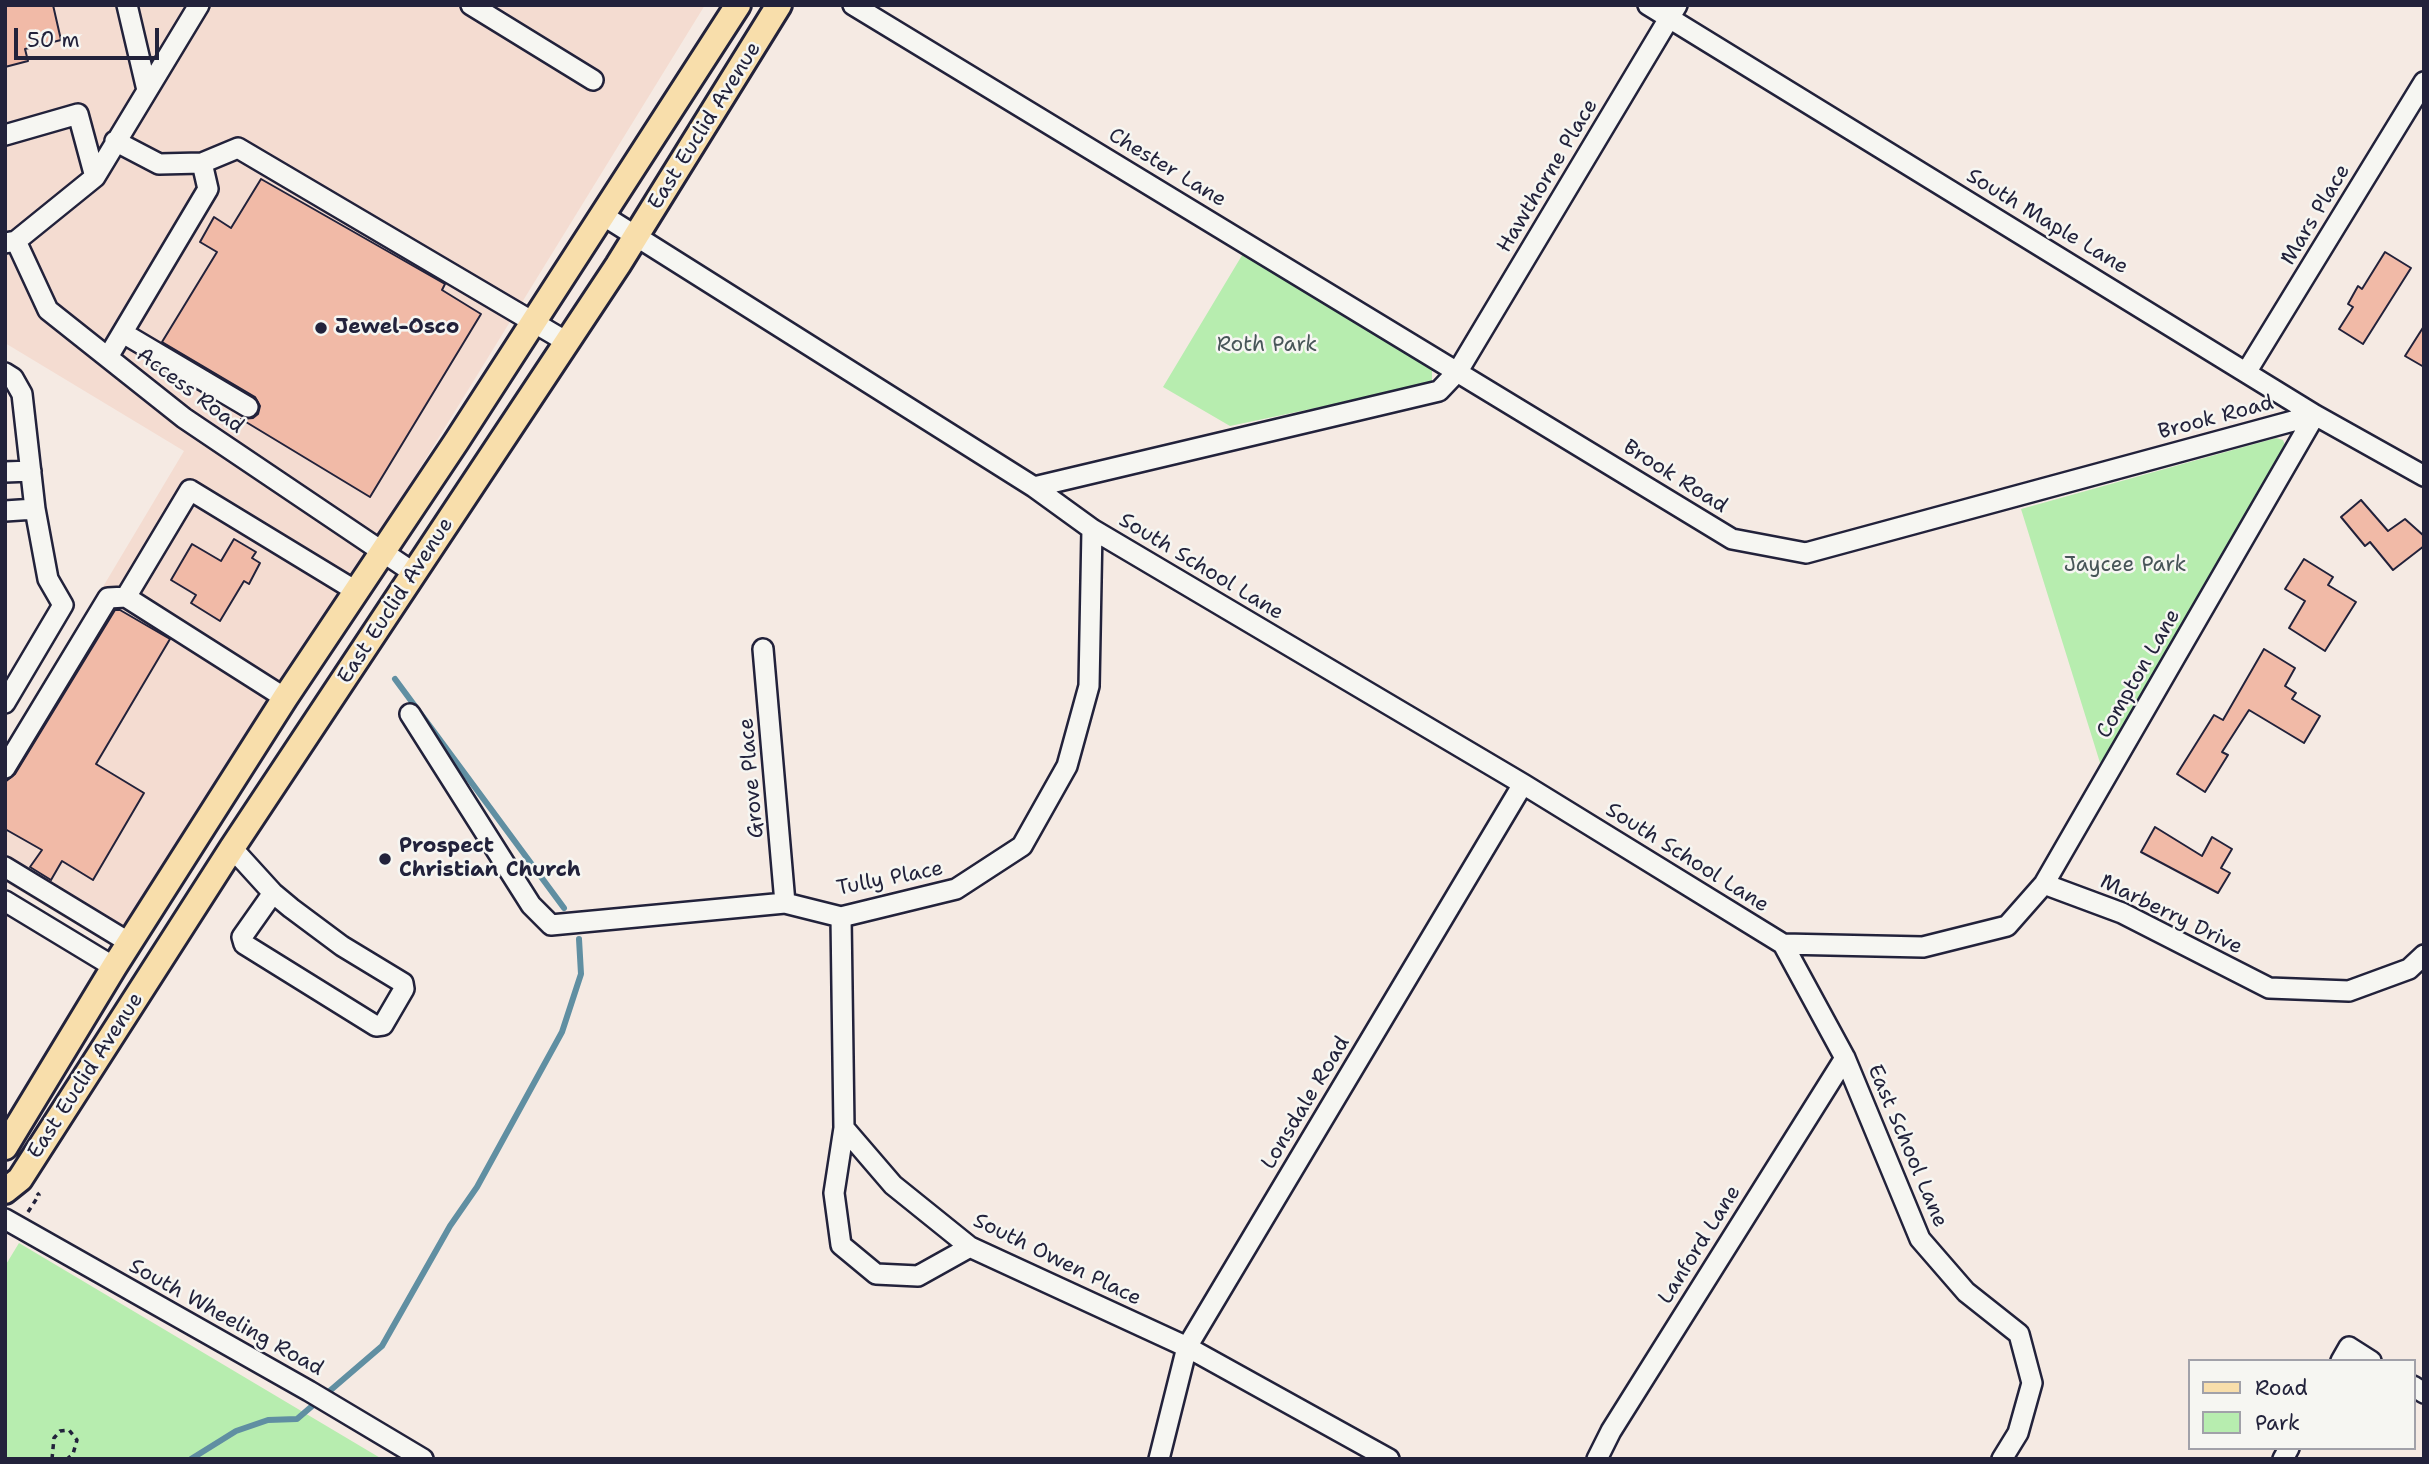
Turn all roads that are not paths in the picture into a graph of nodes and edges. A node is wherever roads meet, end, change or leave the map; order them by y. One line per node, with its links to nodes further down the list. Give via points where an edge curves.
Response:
1 (127, 5): 11 (street)
2 (199, 5): 11 (street)
3 (471, 5): 9 (street)
4 (738, 5): 16 (main road, East Euclid Avenue)
5 (779, 5): 17 (main road, East Euclid Avenue)
6 (853, 5): 23 (street, Chester Lane)
7 (1648, 5): 8 (street, South Maple Lane)
8 (1674, 12): 23 (street, Hawthorne Place); 24 (street, South Maple Lane)
9 (593, 80)
10 (2424, 82): 24 (street, Mars Place)
11 (147, 90): 13 (street)
12 (5, 135): 15 (street, via 78,114)
13 (116, 141): 14 (street, via 159,164); 15 (street)
14 (202, 163): 19 (street, via 238,148 470,288); 20 (street, via 208,189)
15 (95, 177): 18 (street)
16 (604, 216): 17 (street, South School Lane); 19 (main road, East Euclid Avenue)
17 (636, 236): 21 (main road, East Euclid Avenue); 31 (street, South School Lane)
18 (11, 242): 22 (street, Access Road, via 48,310)
19 (534, 321): 21 (street); 35 (main road, East Euclid Avenue)
20 (123, 333): 22 (street); 26 (street)
21 (567, 342): 36 (main road, East Euclid Avenue)
22 (108, 358): 35 (street, Access Road, via 184,418)
23 (1458, 371): 27 (street, Brook Road, via 1731,539 1806,553); 31 (street, via 1440,391 1427,395)
24 (2247, 371): 27 (street, South Maple Lane)
25 (5, 373): 28 (street, via 22,394)
26 (248, 407)
27 (2315, 415): 30 (street, South Maple Lane); 47 (street, Compton Lane)
28 (30, 471): 29 (street); 32 (street)
29 (5, 472)
30 (2424, 475)
31 (1034, 487): 34 (street, South School Lane)
32 (35, 509): 33 (street); 41 (street, via 48,579 62,605)
33 (5, 511)
34 (1092, 529): 44 (street, South School Lane); 51 (street, Tully Place, via 1089,686 1067,766 1022,846 956,889)
35 (382, 551): 36 (street, Access Road); 37 (main road, East Euclid Avenue)
36 (414, 573): 45 (main road, East Euclid Avenue)
37 (356, 591): 38 (street, via 190,490); 40 (main road, East Euclid Avenue)
38 (126, 597): 40 (street); 43 (street, via 108,598)
39 (763, 649): 50 (street, Grove Place)
40 (285, 698): 52 (main road, East Euclid Avenue)
41 (5, 703)
42 (410, 714): 50 (street, Tully Place, via 531,905 551,925)
43 (5, 768)
44 (1523, 784): 53 (street, South School Lane); 62 (street, Lonsdale Road)
45 (232, 848): 48 (street); 59 (main road, East Euclid Avenue, via 20,1179)
46 (5, 867): 52 (street)
47 (2044, 884): 53 (street, via 2007,926 1923,947); 54 (street, Marberry Drive, via 2122,913 2269,988 2349,992 2409,969)
48 (273, 892): 48 (street, via 342,946 403,984 383,1025 376,1026 244,944 242,937)
49 (5, 901): 55 (street)
50 (785, 903): 51 (street, Tully Place)
51 (841, 916): 57 (street)
52 (130, 943): 55 (main road, East Euclid Avenue)
53 (1783, 944): 56 (street, East School Lane)
54 (2424, 955)
55 (114, 967): 58 (main road, East Euclid Avenue)
56 (1845, 1058): 68 (street, Lanford Lane); 69 (street, East School Lane, via 1920,1239 1966,1292 2019,1334 2032,1383 2018,1433)
57 (844, 1128): 61 (street, South Owen Place, via 893,1185); 61 (street, via 834,1193 841,1245 876,1275 918,1276)
58 (5, 1147)
59 (5, 1191)
60 (5, 1219): 65 (street, South Wheeling Road)
61 (970, 1247): 62 (street, South Owen Place)
62 (1187, 1347): 66 (street, Lonsdale Road); 67 (street, South Owen Place)
63 (2342, 1359): 64 (street, via 2349,1347)
64 (2368, 1359)
65 (422, 1459)
66 (1159, 1459)
67 (1389, 1459)
68 (1597, 1459)
69 (2002, 1459)

